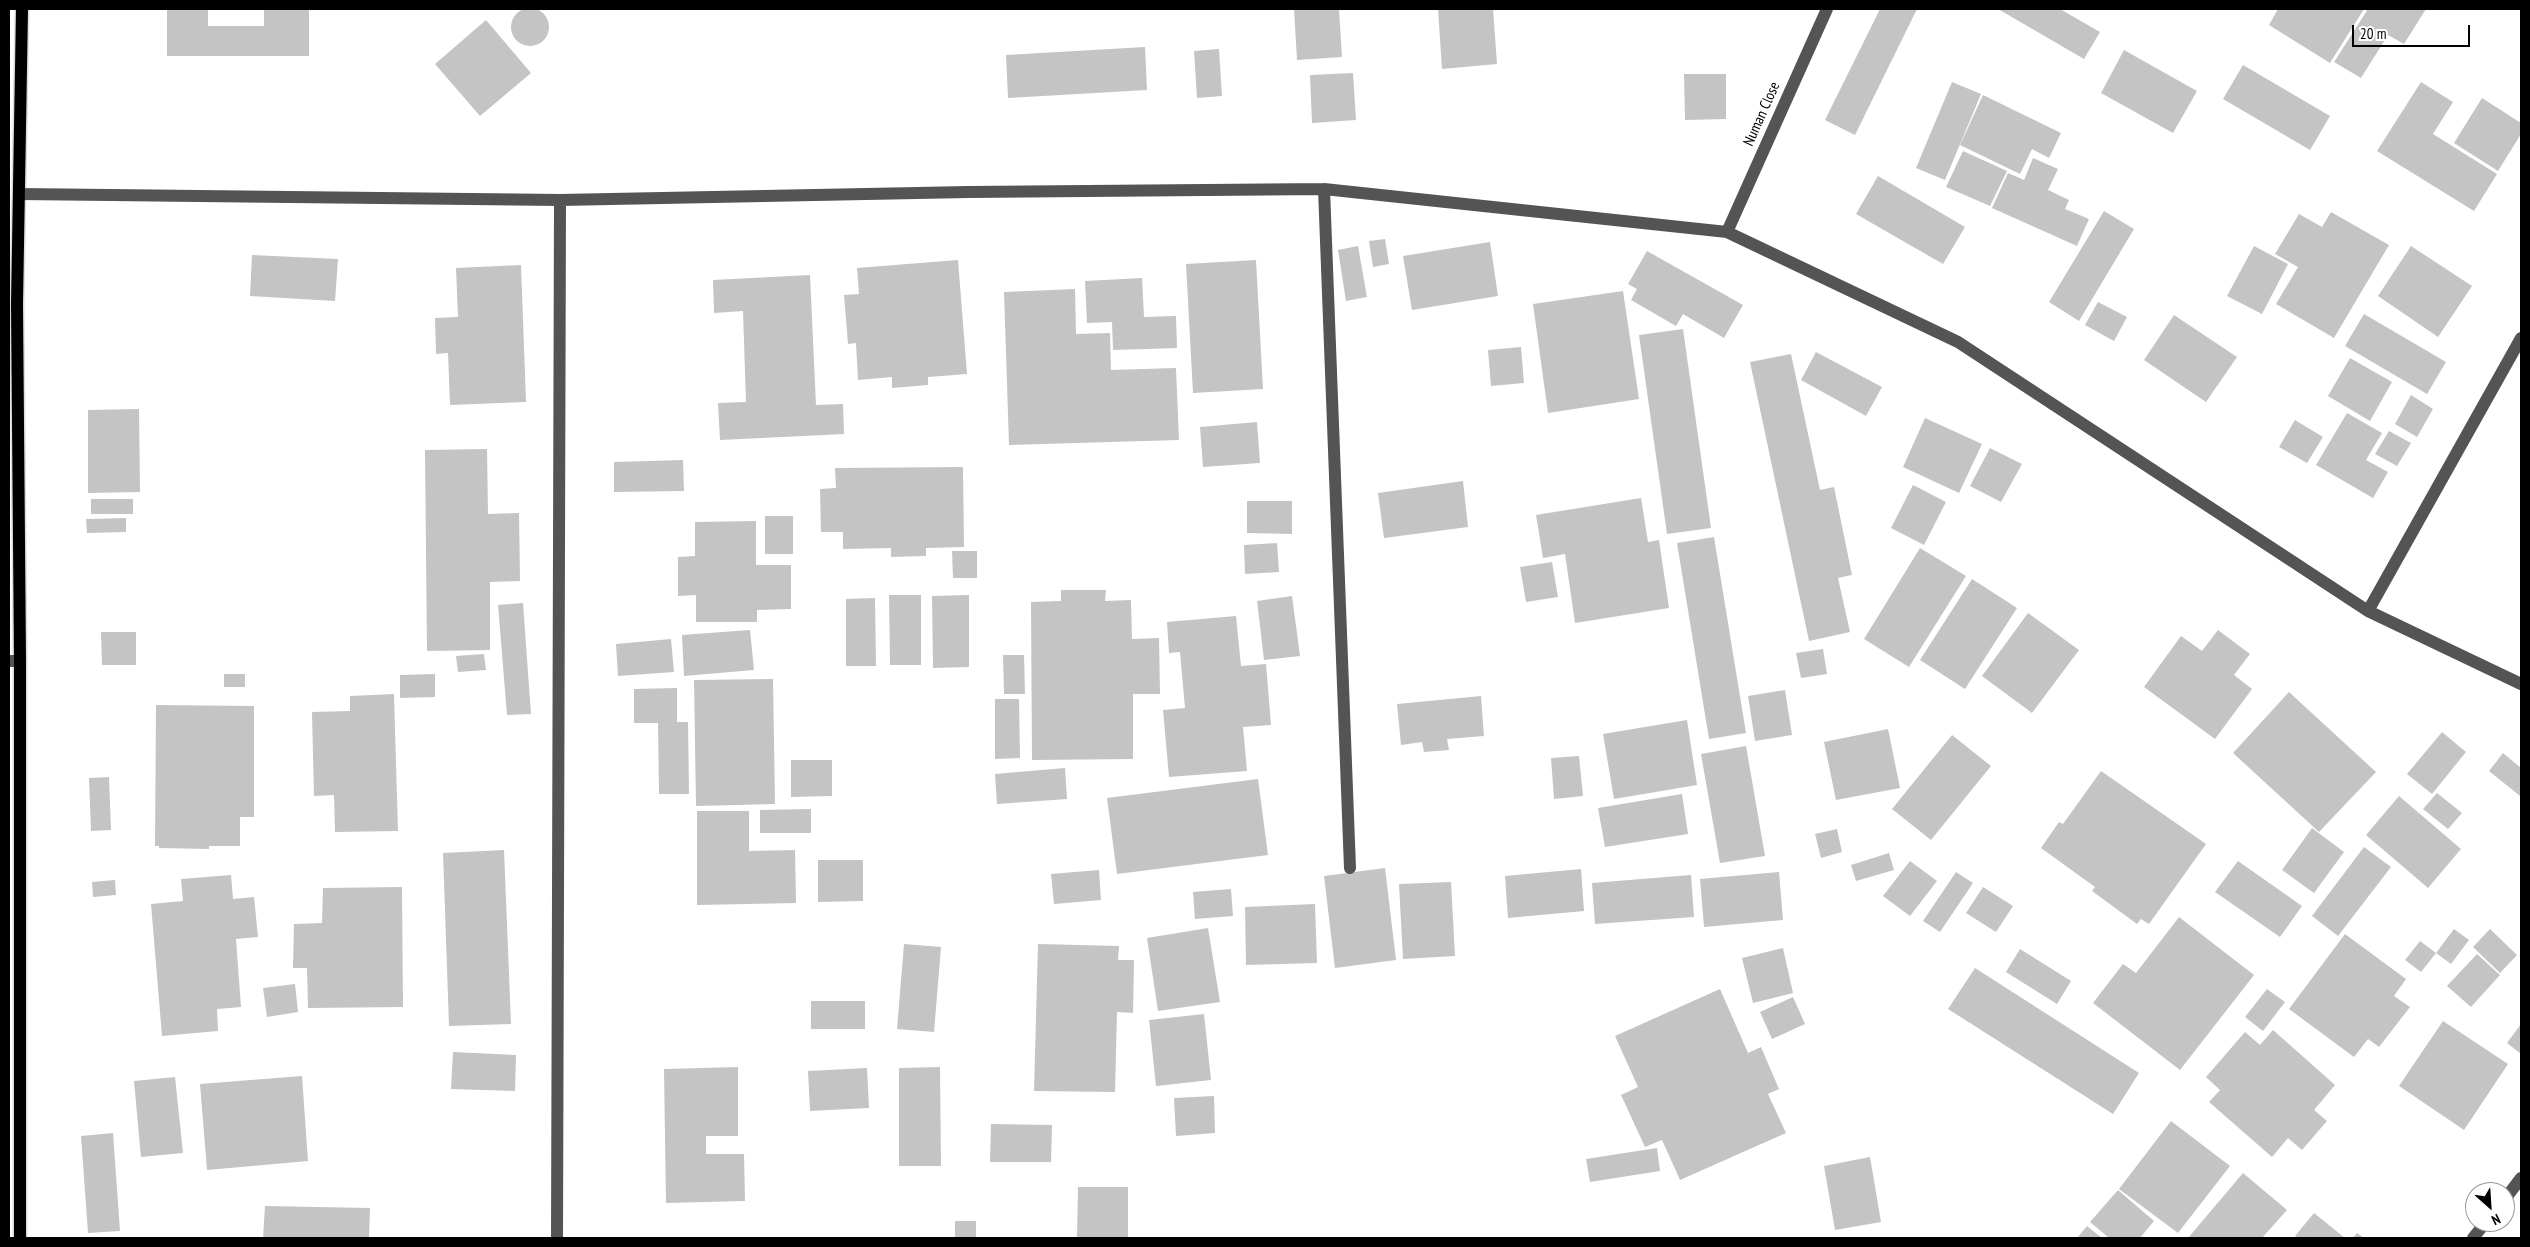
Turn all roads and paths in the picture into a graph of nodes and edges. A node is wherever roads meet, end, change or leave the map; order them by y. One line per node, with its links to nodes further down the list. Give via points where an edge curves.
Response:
1 (22, 9): 4 (main road)
2 (1827, 9): 6 (street, Numan Close)
3 (1324, 190): 5 (street, via 968,192); 6 (street); 11 (street)
4 (18, 194): 5 (street); 9 (main road)
5 (560, 200): 13 (street)
6 (1727, 232): 8 (street, via 1958,342)
7 (2521, 338): 8 (street)
8 (2368, 610): 10 (street)
9 (15, 661): 12 (main road)
10 (2521, 684)
11 (1350, 868)
12 (20, 1238)
13 (557, 1238)

